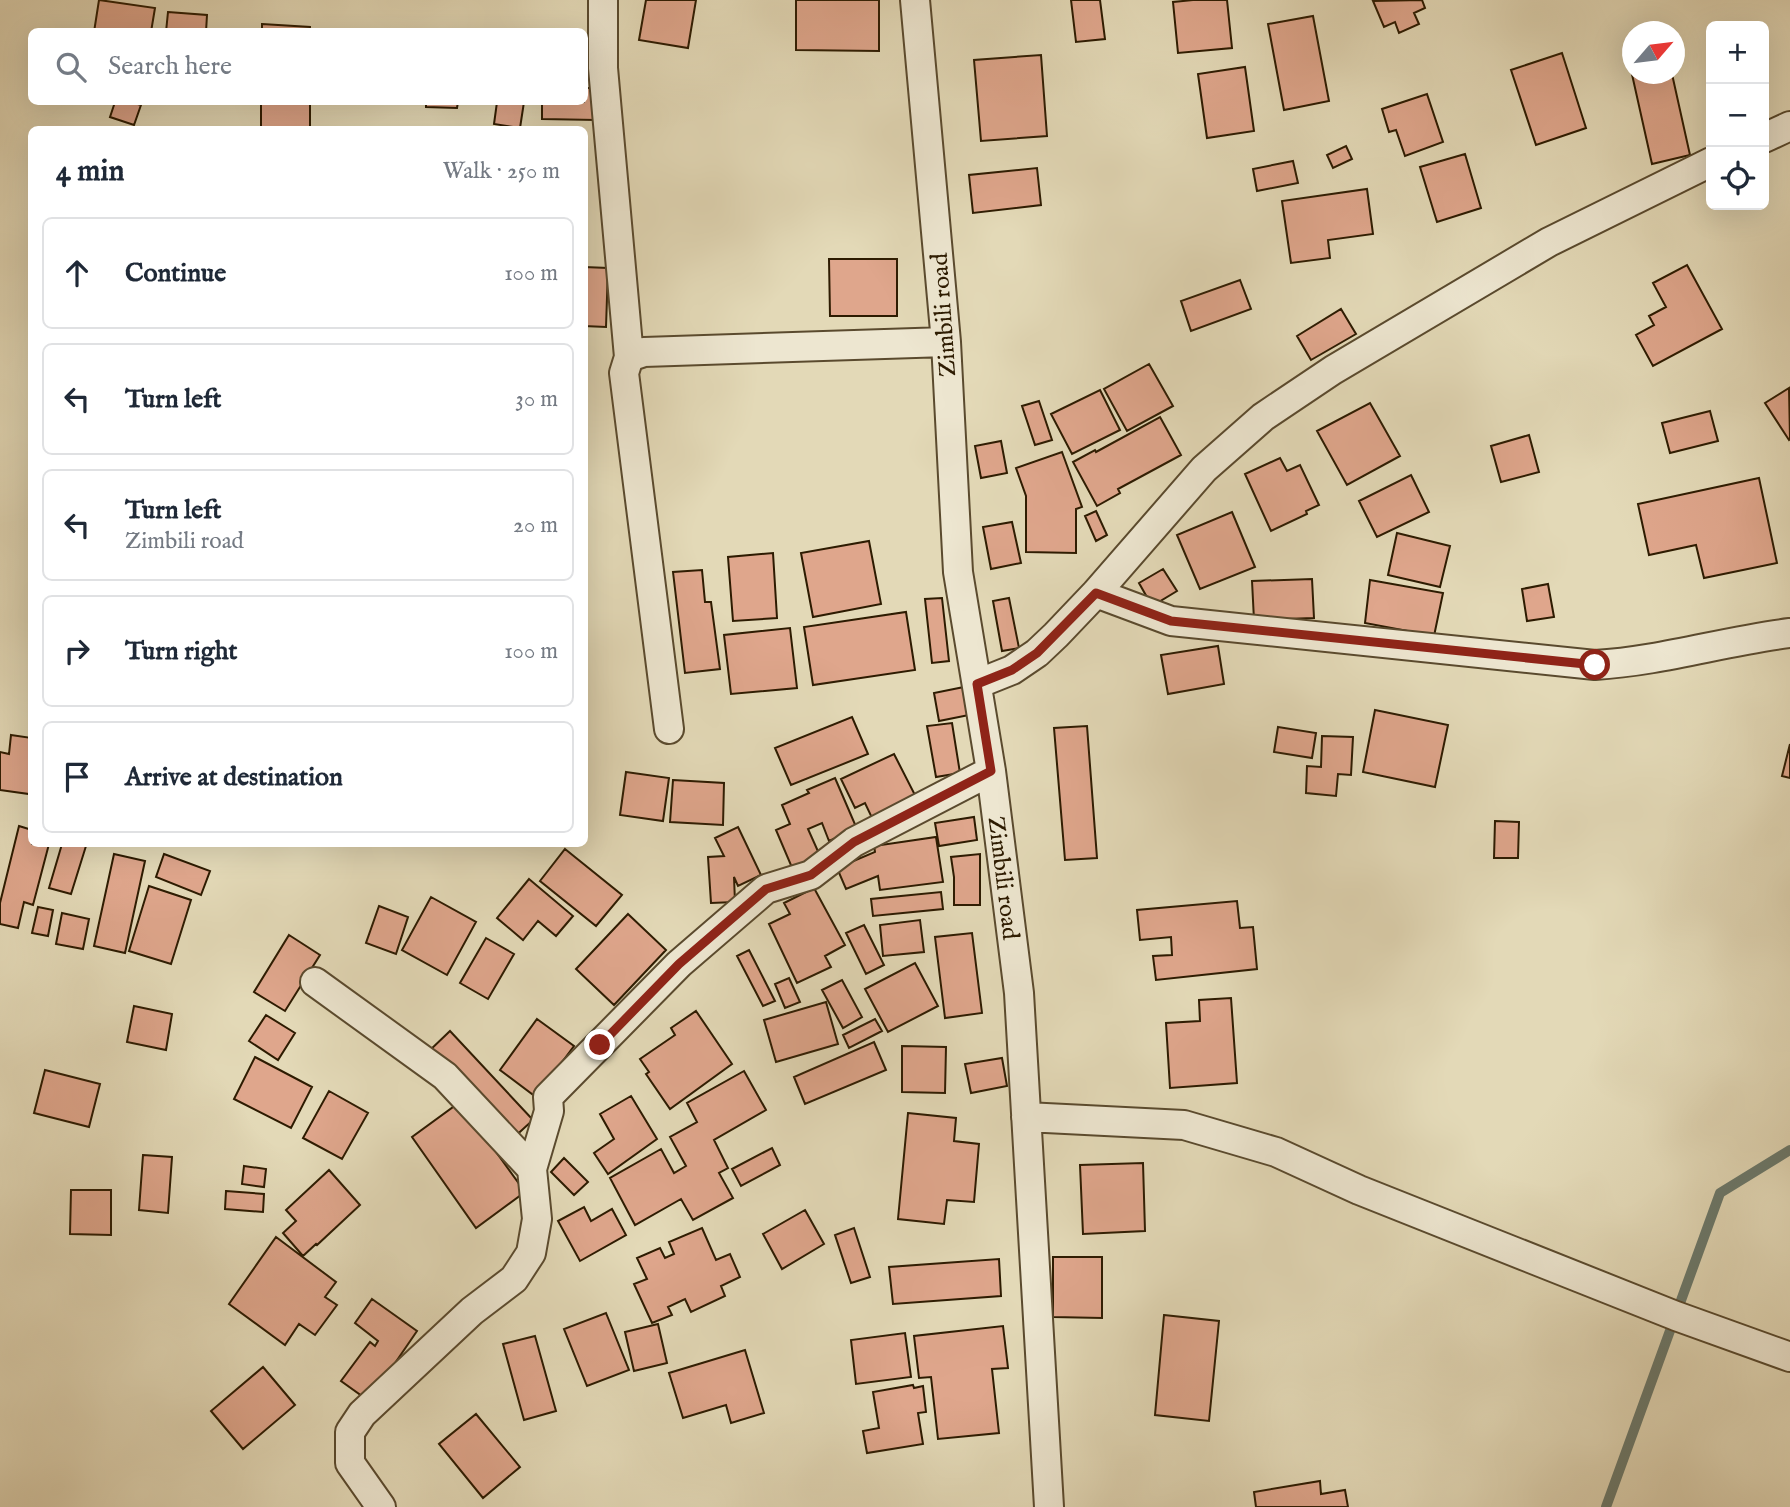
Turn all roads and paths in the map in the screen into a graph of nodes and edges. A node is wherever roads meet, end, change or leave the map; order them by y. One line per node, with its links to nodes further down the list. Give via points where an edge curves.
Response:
1 (603, 0): 7 (street, via 603,68)
2 (915, 0): 6 (street, Zimbili road)
3 (1790, 126): 4 (street)
4 (1769, 136)
5 (1706, 164): 8 (street, via 1549,242 1264,417 1204,469)
6 (946, 342): 7 (street, via 644,352); 10 (street, Zimbili road, via 958,572)
7 (629, 357): 11 (street, via 624,373)
8 (1096, 593): 9 (street, via 1171,621 1595,665 1633,663); 10 (street, via 1037,653 1012,670)
9 (1790, 633)
10 (977, 684): 12 (street, Zimbili road)
11 (669, 729)
12 (991, 771): 14 (street, Zimbili road, via 1019,993); 15 (street, via 854,842 811,875 766,889 679,964 548,1097 549,1111)
13 (315, 982): 15 (street, via 445,1076)
14 (1026, 1118): 16 (street, via 1184,1125 1276,1152 1384,1200); 18 (street, Zimbili road)
15 (532, 1169): 17 (street, via 537,1219 531,1253 514,1279 472,1311 362,1414 350,1432 350,1463)
16 (1790, 1357)
17 (381, 1507)
18 (1049, 1507)

